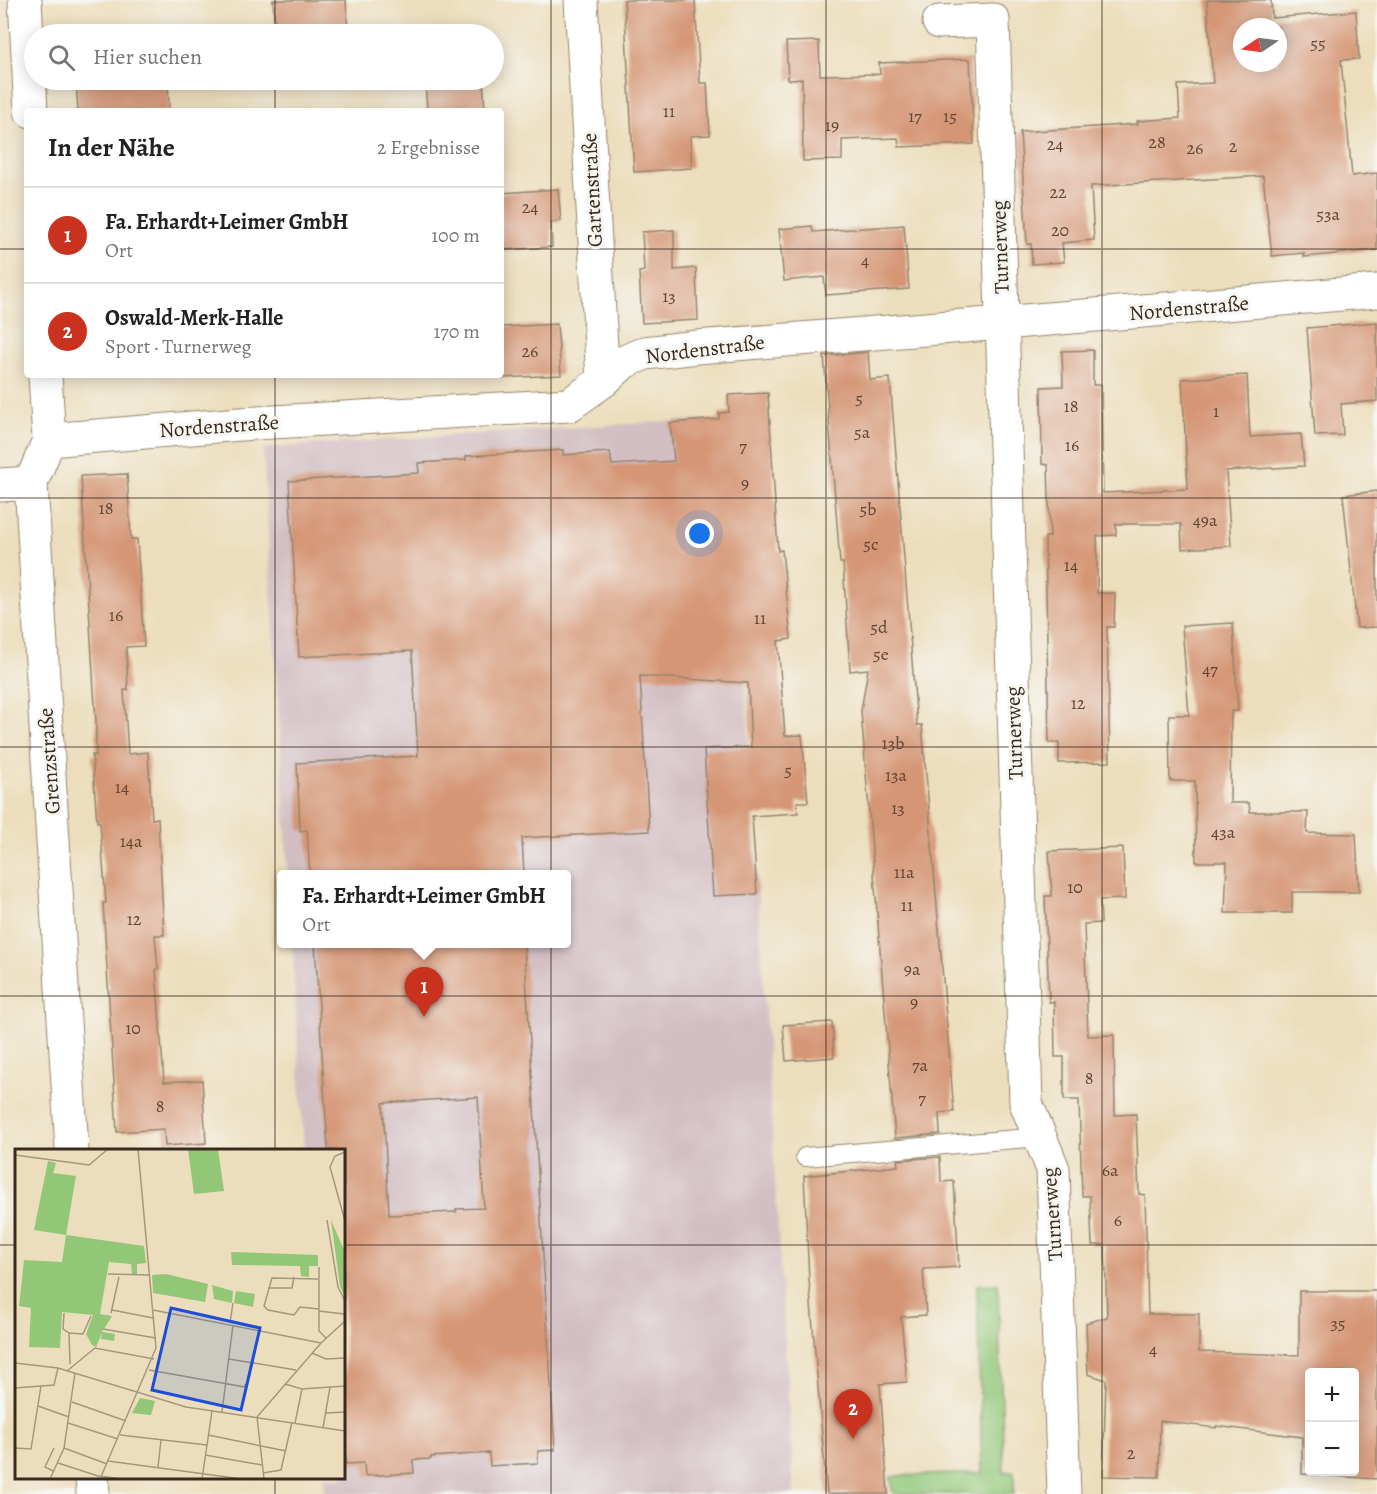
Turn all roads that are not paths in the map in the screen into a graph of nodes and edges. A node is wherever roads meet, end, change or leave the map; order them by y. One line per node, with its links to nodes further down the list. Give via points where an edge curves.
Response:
1 (25, 0): 4 (street)
2 (581, 0): 10 (street, Gartenstraße)
3 (939, 22): 8 (street, Turnerweg, via 993,20)
4 (26, 24)
5 (30, 90): 6 (street)
6 (31, 108)
7 (1377, 291): 8 (street, Nordenstraße)
8 (1002, 323): 10 (street, Nordenstraße, via 645,353 624,362); 13 (street, Turnerweg, via 1026,1103)
9 (45, 378): 11 (street, Grenzstraße)
10 (603, 381): 11 (street, Nordenstraße, via 569,405 240,424)
11 (49, 440): 12 (street, Grenzstraße)
12 (16, 484): 14 (street, Grenzstraße)
13 (1040, 1137): 15 (lane); 18 (street, Turnerweg, via 1053,1169)
14 (72, 1149)
15 (805, 1156)
16 (92, 1479): 17 (street)
17 (93, 1494)
18 (1064, 1494)

